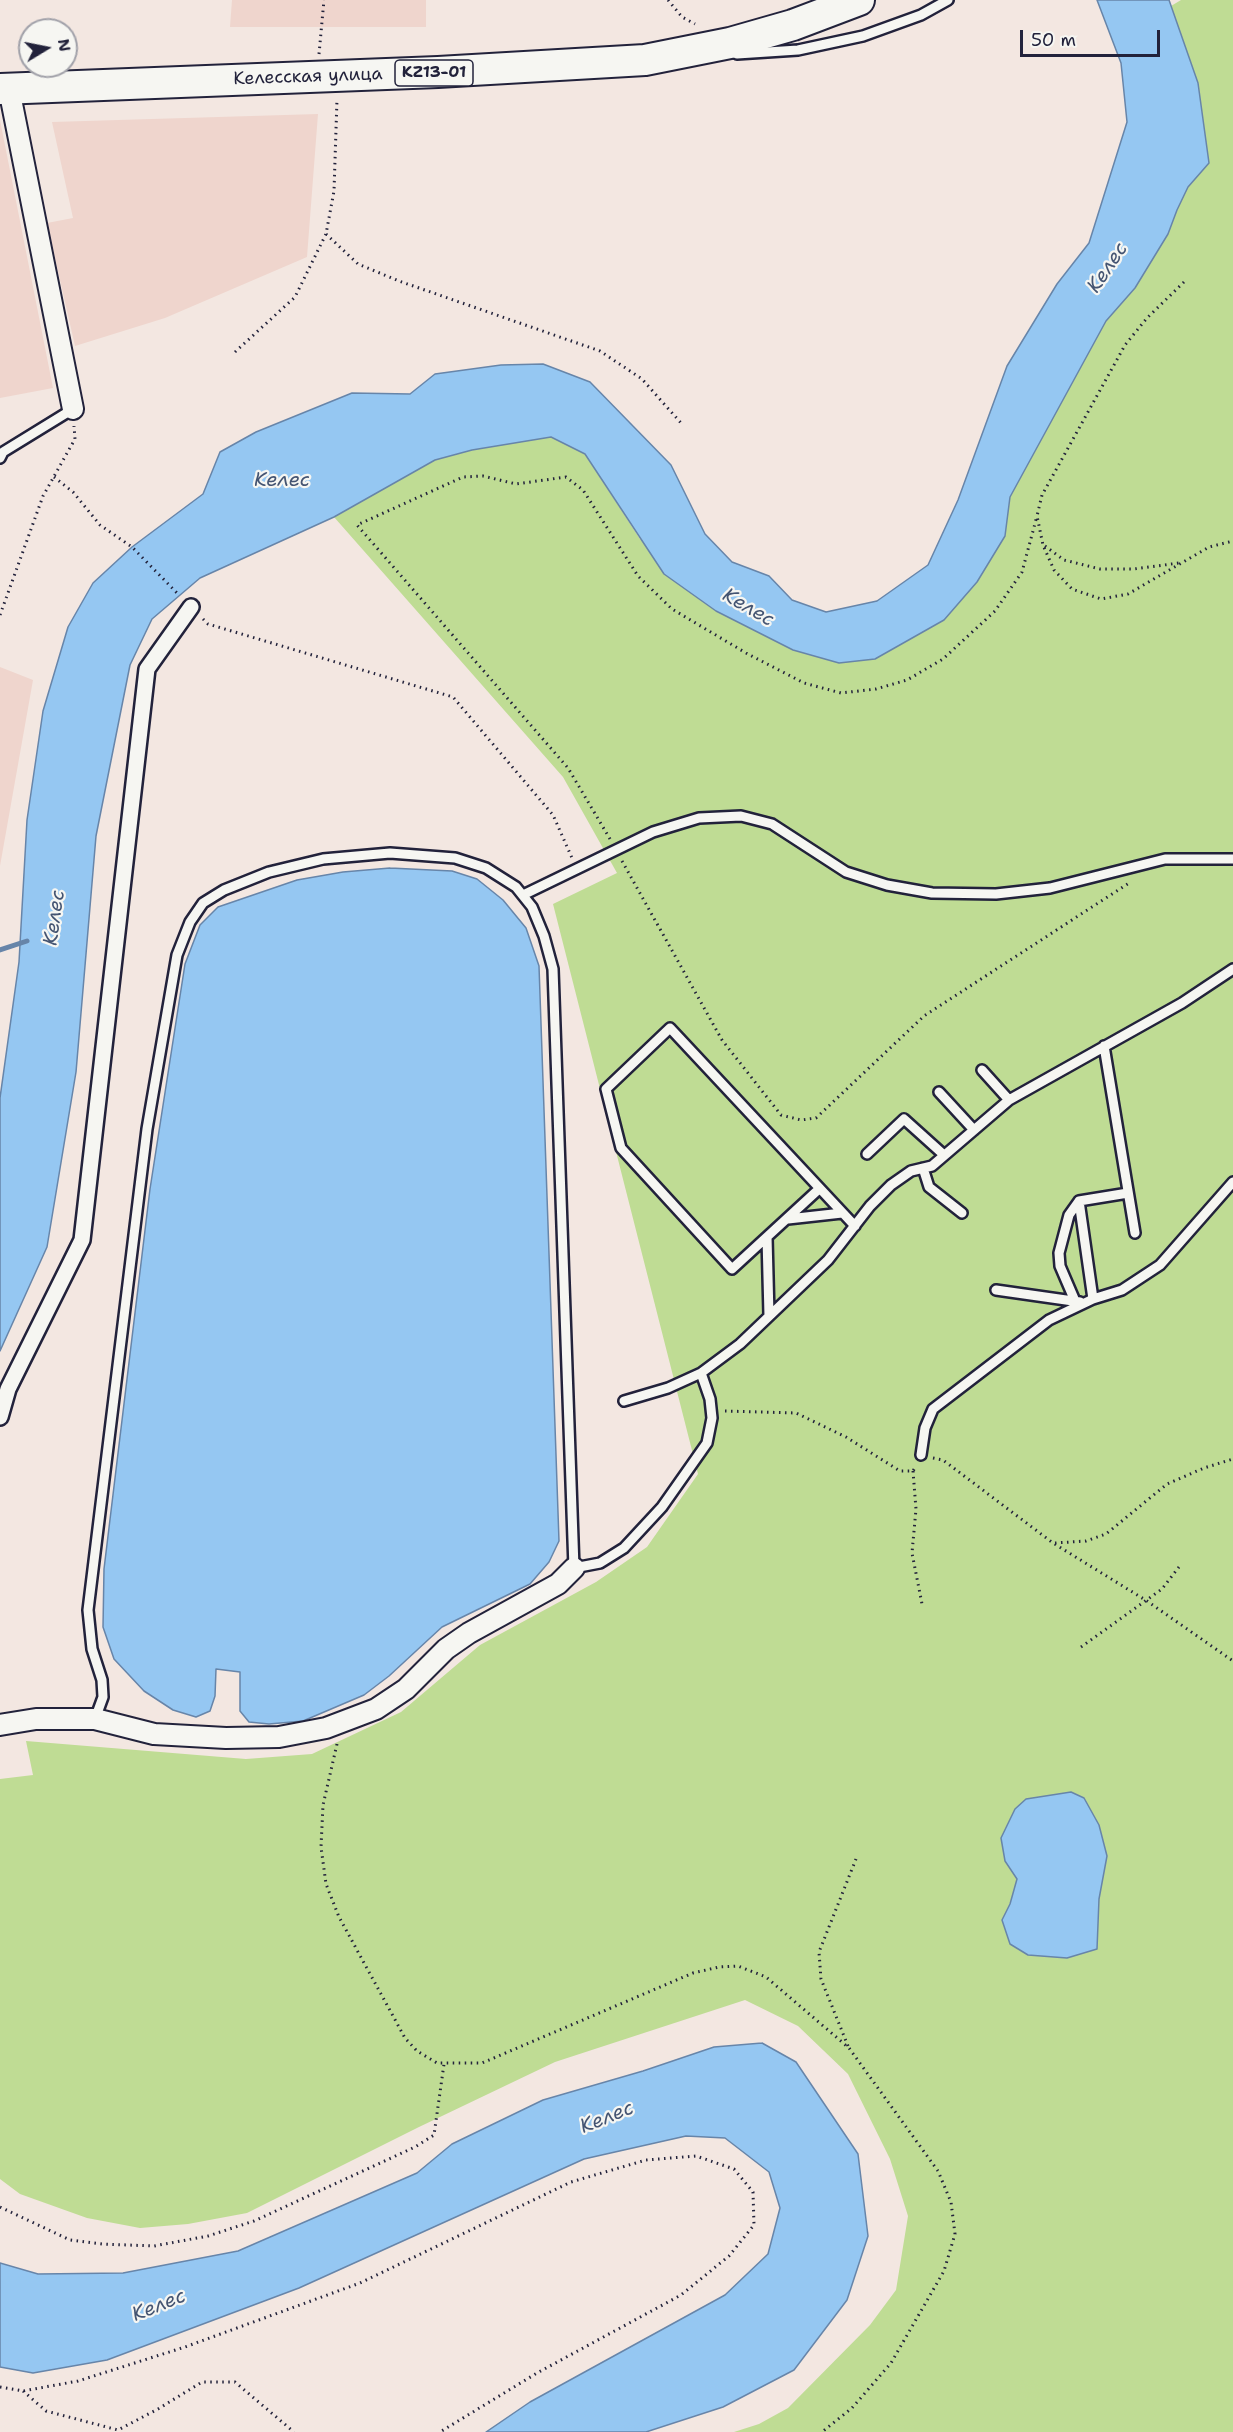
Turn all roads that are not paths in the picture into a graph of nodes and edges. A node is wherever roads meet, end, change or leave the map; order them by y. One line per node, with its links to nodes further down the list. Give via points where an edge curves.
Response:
1 (859, 0): 3 (main road, Келесская улица / KZ13-01, via 730,43)
2 (948, 0): 3 (lane, via 921,15 863,36 798,50)
3 (645, 60): 4 (main road, Келесская улица / KZ13-01)
4 (4, 89): 5 (street)
5 (74, 409): 6 (lane, via 3,452)
6 (0, 458)
7 (191, 607): 35 (street, via 147,669 82,1240 8,1389)
8 (1233, 859): 9 (lane, via 1165,860 1050,888 996,894 932,893 846,872 772,824 741,816 699,818 652,832)
9 (523, 896): 37 (lane, via 544,936 553,969); 38 (lane, via 486,868 455,858 390,853 323,859 269,872 203,903 190,922 177,955 147,1129 88,1610 92,1649 102,1680 103,1697)
10 (1233, 969): 11 (lane, via 1182,1003)
11 (1104, 1046): 14 (lane); 21 (lane)
12 (982, 1070): 14 (lane)
13 (939, 1092): 15 (lane)
14 (1009, 1100): 15 (lane)
15 (974, 1131): 17 (lane)
16 (867, 1154): 17 (lane, via 904,1119)
17 (944, 1155): 18 (lane, via 932,1166)
18 (923, 1168): 24 (lane, via 929,1187); 26 (lane, via 891,1185)
19 (1233, 1182): 31 (lane, via 1160,1265 1122,1290)
20 (819, 1189): 23 (lane); 25 (lane); 28 (lane, via 670,1028 606,1089 621,1148 732,1269)
21 (1128, 1193): 22 (lane); 27 (lane)
22 (1079, 1201): 30 (lane, via 1069,1215 1059,1252 1060,1266); 31 (lane)
23 (842, 1213): 25 (lane); 26 (lane)
24 (962, 1213)
25 (787, 1219): 28 (lane)
26 (855, 1226): 32 (lane, via 828,1260)
27 (1135, 1233)
28 (767, 1237): 32 (lane)
29 (996, 1290): 30 (lane)
30 (1075, 1301): 31 (lane)
31 (1089, 1301): 36 (lane, via 1049,1320 933,1409)
32 (769, 1316): 33 (lane)
33 (701, 1373): 34 (lane); 37 (lane, via 712,1418 707,1443 662,1507 624,1548 600,1563)
34 (624, 1401)
35 (0, 1417)
36 (921, 1455)
37 (574, 1568): 38 (street, via 558,1584 469,1633 384,1704 326,1728 279,1737 226,1738 154,1734)
38 (95, 1719): 39 (street, via 36,1719)
39 (0, 1725)

